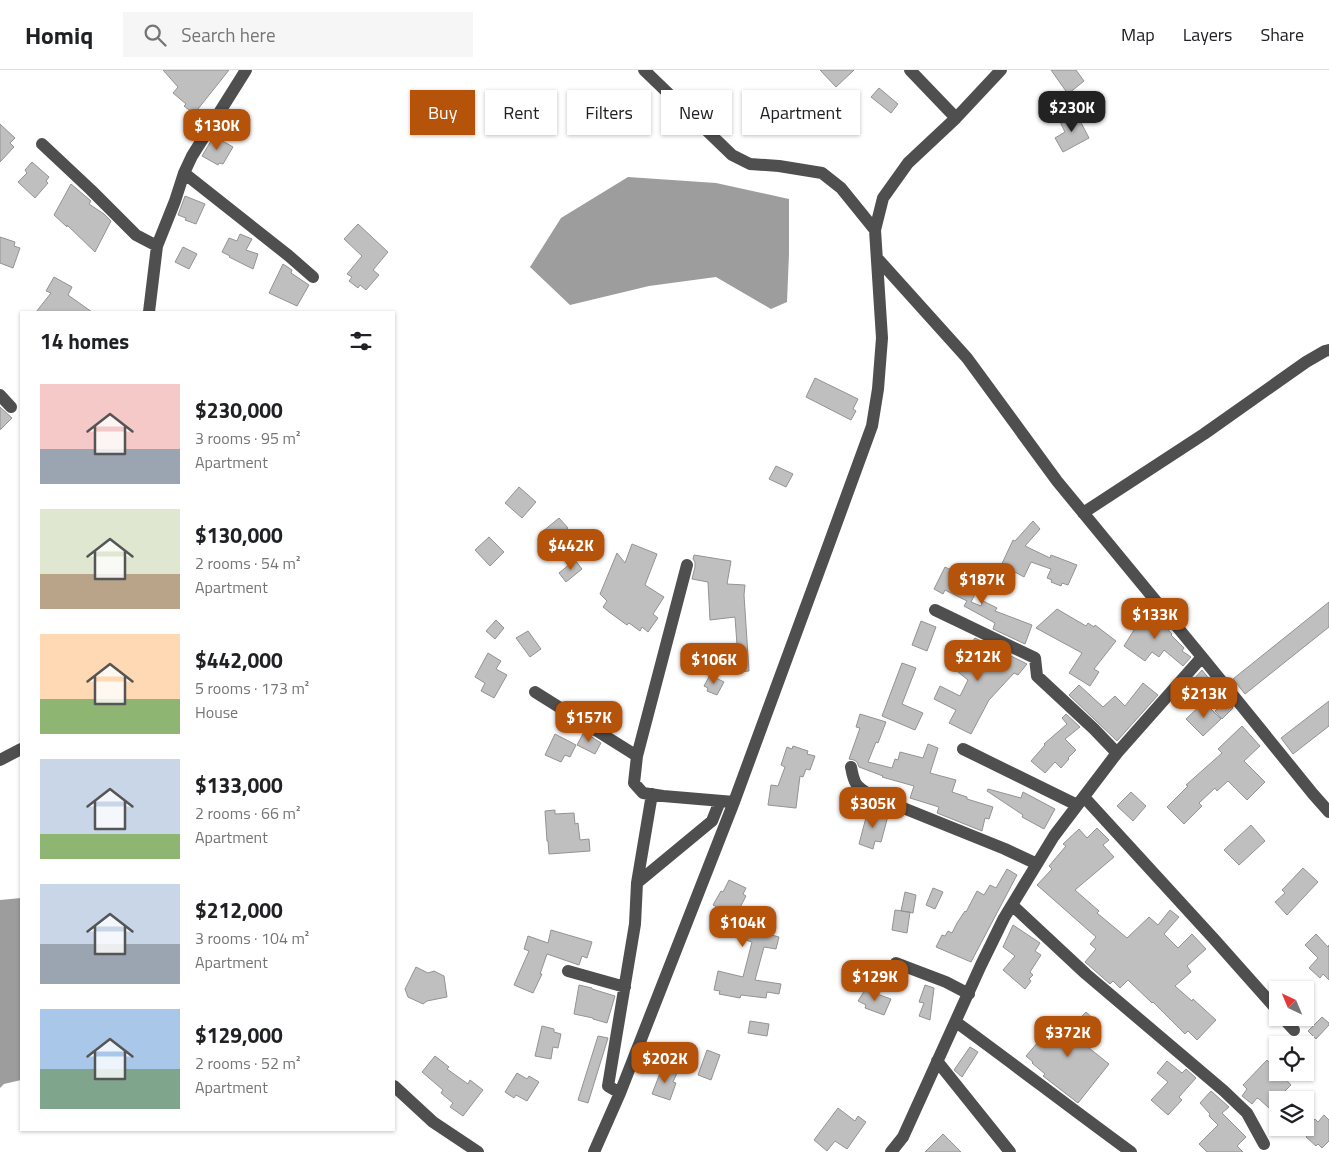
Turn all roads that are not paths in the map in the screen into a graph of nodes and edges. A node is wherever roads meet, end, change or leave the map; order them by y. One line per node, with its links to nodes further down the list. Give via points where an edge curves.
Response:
1 (246, 70): 7 (street)
2 (644, 70): 8 (street, via 732,154 750,164 822,173 840,188)
3 (910, 70): 5 (street)
4 (1001, 70): 5 (street)
5 (956, 118): 8 (street, via 908,163 883,198)
6 (42, 144): 9 (street, via 136,235)
7 (184, 173): 9 (street); 11 (street)
8 (875, 230): 10 (street)
9 (158, 246): 12 (street)
10 (878, 258): 16 (street, via 966,358); 30 (street, via 882,338 872,426)
11 (313, 277)
12 (149, 311)
13 (1329, 350): 16 (street, via 1306,362)
14 (0, 395): 15 (street)
15 (11, 407)
16 (1083, 513): 19 (street)
17 (687, 565): 24 (street)
18 (935, 610): 23 (street, via 1035,658 1037,676)
19 (1202, 657): 23 (street); 31 (street)
20 (535, 692): 24 (street)
21 (20, 749): 25 (street)
22 (963, 749): 29 (street)
23 (1117, 753): 29 (street)
24 (637, 756): 27 (street, via 634,783 643,793)
25 (0, 760)
26 (851, 767): 32 (street, via 859,789)
27 (652, 794): 28 (street); 33 (street)
28 (720, 801): 30 (street); 33 (street, via 712,821)
29 (1080, 801): 32 (street); 39 (street, via 1214,939)
30 (734, 802): 45 (street)
31 (1329, 812)
32 (1037, 864): 34 (street)
33 (637, 883): 37 (street, via 635,924)
34 (1012, 905): 38 (street); 46 (street, via 1086,974 1248,1113)
35 (896, 962): 38 (street)
36 (568, 971): 37 (street)
37 (625, 987): 45 (street, via 608,1086)
38 (969, 994): 40 (street)
39 (1269, 1001)
40 (956, 1022): 43 (street); 51 (street)
41 (1290, 1026): 42 (street)
42 (1294, 1030)
43 (937, 1061): 49 (street, via 903,1137); 50 (street)
44 (395, 1087): 47 (street, via 433,1122)
45 (620, 1093): 48 (street)
46 (1264, 1144)
47 (478, 1152)
48 (594, 1152)
49 (891, 1152)
50 (1010, 1152)
51 (1131, 1152)

